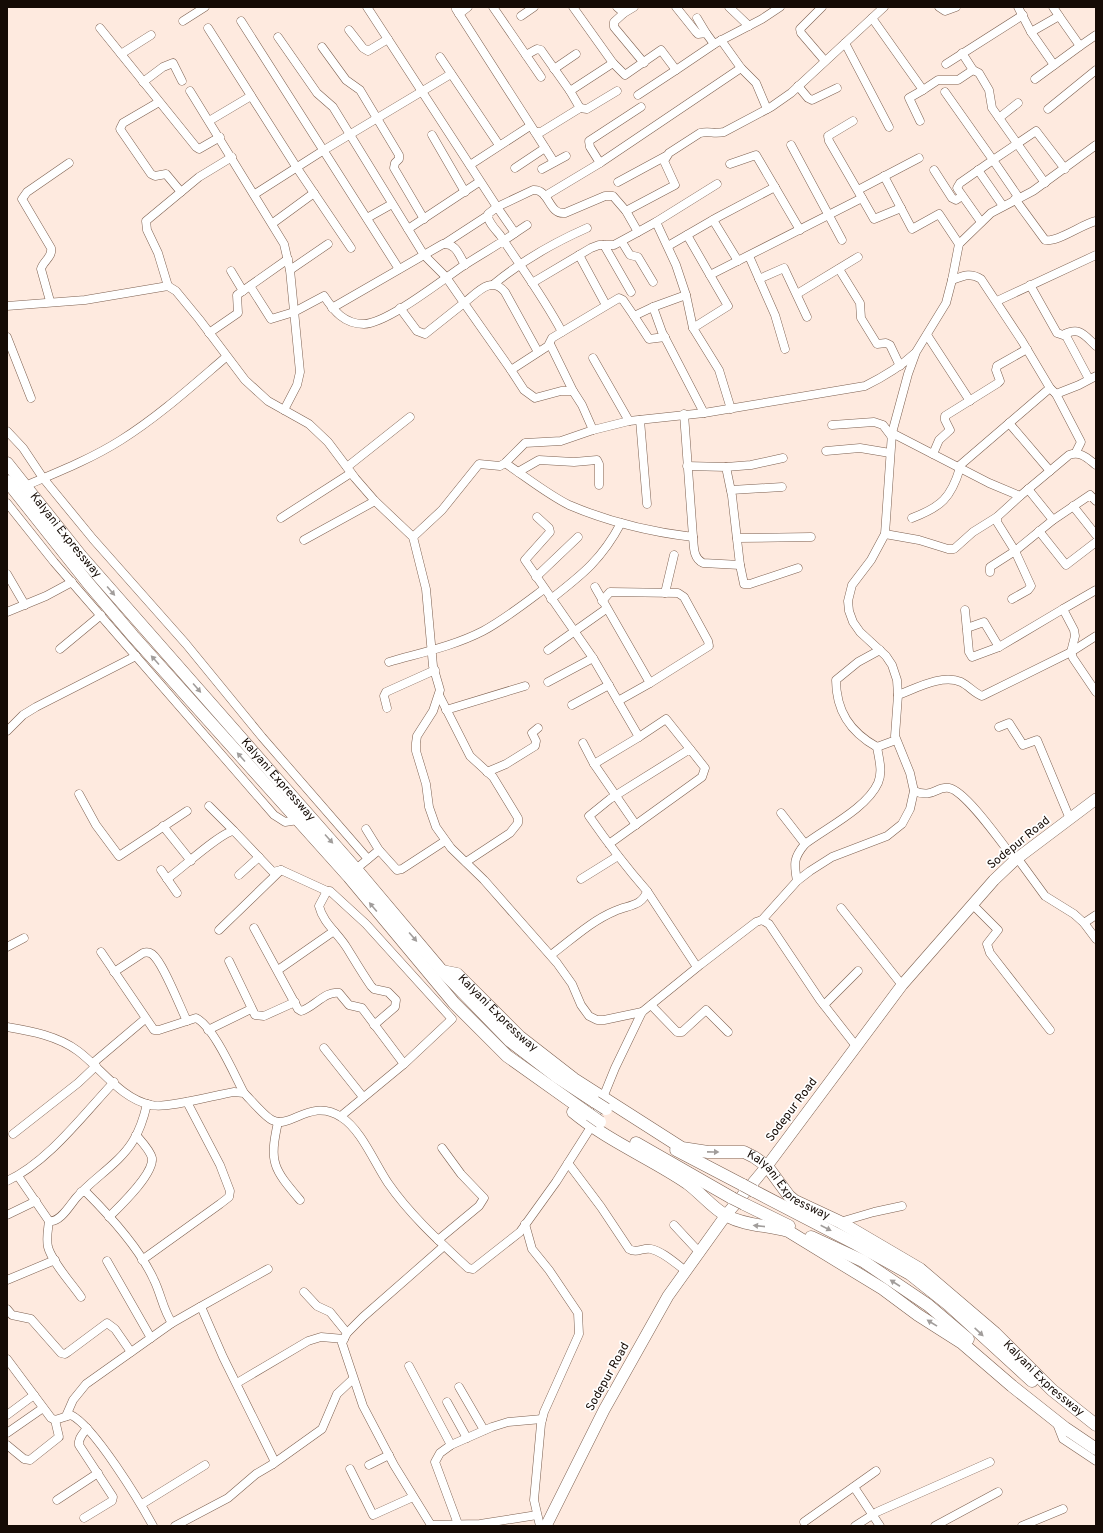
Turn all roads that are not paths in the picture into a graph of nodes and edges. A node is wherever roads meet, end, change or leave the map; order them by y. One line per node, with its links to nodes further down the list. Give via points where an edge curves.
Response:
1 (205, 7): 24 (street)
2 (367, 7): 35 (street)
3 (468, 7): 82 (street, via 457,11)
4 (493, 7): 43 (street)
5 (534, 7): 20 (street)
6 (573, 7): 46 (street)
7 (617, 7): 18 (street)
8 (634, 7): 18 (street)
9 (676, 7): 31 (street, via 698,34)
10 (729, 7): 26 (street)
11 (780, 7): 26 (street)
12 (822, 7): 45 (street, via 800,29)
13 (884, 7): 23 (street)
14 (939, 7): 15 (street, via 945,11)
15 (956, 7)
16 (1018, 7): 19 (street)
17 (1053, 7): 21 (street)
18 (624, 14): 47 (street, via 614,22 614,27)
19 (1023, 15): 30 (street); 40 (street)
20 (521, 16)
21 (1059, 16): 30 (street); 38 (street)
22 (697, 18): 31 (street)
23 (872, 18): 37 (street); 62 (street)
24 (183, 21)
25 (241, 21): 91 (street)
26 (749, 26): 36 (street)
27 (100, 28): 41 (street)
28 (208, 28): 68 (street)
29 (349, 30): 35 (street, via 368,51)
30 (1031, 32): 49 (street)
31 (706, 33): 36 (street)
32 (152, 35): 41 (street)
33 (1096, 36): 38 (street)
34 (278, 37): 83 (street, via 317,93 333,107)
35 (388, 39): 66 (street)
36 (717, 42): 50 (street); 52 (street)
37 (845, 43): 45 (street); 81 (street)
38 (1080, 46): 49 (street)
39 (322, 47): 76 (street, via 346,80 360,90)
40 (962, 53): 48 (street); 53 (street)
41 (121, 54): 59 (street)
42 (576, 54): 51 (street)
43 (526, 55): 51 (street, via 537,49 541,50); 56 (street)
44 (440, 57): 55 (street)
45 (825, 61): 60 (street)
46 (613, 63): 47 (street, via 625,74); 64 (street)
47 (644, 63): 52 (street, via 661,50)
48 (946, 64)
49 (1054, 65): 57 (street)
50 (741, 68): 74 (street, via 756,84); 98 (street)
51 (554, 69): 64 (street)
52 (676, 70): 69 (street)
53 (973, 70): 62 (street, via 958,80 938,80); 77 (street, via 979,73)
54 (1096, 70): 75 (street)
55 (451, 74): 66 (street); 87 (street)
56 (541, 77)
57 (1035, 79)
58 (182, 81): 59 (street, via 173,63)
59 (143, 82): 70 (street)
60 (798, 86): 61 (street, via 812,100); 74 (street)
61 (837, 88)
62 (923, 90): 80 (street, via 909,98)
63 (190, 91): 78 (street)
64 (570, 91): 73 (street)
65 (617, 91): 73 (street, via 587,109)
66 (422, 92): 76 (street); 101 (street)
67 (945, 92): 96 (street)
68 (251, 96): 78 (street); 102 (street)
69 (638, 96)
70 (159, 102): 85 (street, via 199,149); 114 (street, via 123,123 120,129 151,174 166,174)
71 (1018, 103): 77 (street)
72 (641, 107): 98 (street, via 589,141)
73 (580, 108): 82 (street, via 541,132)
74 (768, 109): 93 (street, via 724,132 700,133)
75 (1048, 109)
76 (378, 118): 83 (street); 130 (street, via 399,155 394,168)
77 (999, 118): 86 (street)
78 (209, 121): 85 (street)
79 (853, 121): 118 (street, via 828,136)
80 (920, 121)
81 (889, 127)
82 (533, 129): 87 (street); 90 (street)
83 (351, 134): 91 (street); 122 (street)
84 (432, 135): 115 (street)
85 (220, 137): 94 (street)
86 (1018, 143): 96 (street); 105 (street, via 1036,131); 111 (street)
87 (499, 145): 101 (street)
88 (791, 145): 128 (street)
89 (1096, 145): 105 (street)
90 (545, 148): 97 (street); 103 (street)
91 (324, 150): 102 (street); 129 (street)
92 (566, 156): 97 (street)
93 (666, 156): 110 (street); 126 (street, via 664,162 675,185)
94 (232, 157): 114 (street, via 199,177); 117 (street)
95 (919, 158): 108 (street)
96 (993, 160): 107 (street); 121 (street)
97 (554, 162): 104 (street)
98 (600, 162): 119 (street)
99 (69, 163): 179 (street, via 27,192 22,199 51,248 50,256 41,269)
100 (730, 164): 113 (street, via 756,155)
101 (470, 165): 109 (street)
102 (297, 168): 116 (street); 117 (street)
103 (515, 168)
104 (542, 169)
105 (1065, 169): 111 (street)
106 (934, 170): 120 (street, via 952,198 956,200)
107 (978, 170): 120 (street, via 960,183 957,188); 123 (street)
108 (884, 176): 118 (street); 125 (street)
109 (479, 182): 115 (street); 124 (street)
110 (618, 182)
111 (1045, 182): 121 (street)
112 (718, 184): 132 (street)
113 (775, 187): 131 (street); 139 (street)
114 (181, 192): 173 (street, via 146,221)
115 (465, 192): 130 (street)
116 (314, 193): 135 (street); 151 (street)
117 (255, 194): 135 (street)
118 (860, 194): 125 (street, via 874,219); 128 (street)
119 (545, 196): 124 (street, via 538,190 533,190); 126 (street, via 555,211 560,213 605,196 613,196)
120 (962, 196): 133 (street)
121 (1017, 198): 123 (street); 134 (street, via 1045,240 1054,240)
122 (392, 204): 129 (street); 138 (street)
123 (1003, 206): 133 (street)
124 (496, 207): 127 (street); 141 (street)
125 (901, 208): 148 (street, via 912,229 939,214)
126 (626, 211): 140 (street)
127 (488, 216): 144 (street); 147 (street)
128 (829, 216): 139 (street); 143 (street)
129 (367, 218): 161 (street)
130 (424, 219): 138 (street)
131 (713, 220): 142 (street); 158 (street)
132 (656, 222): 140 (street); 150 (street)
133 (981, 222): 148 (street)
134 (1096, 222)
135 (273, 223): 157 (street)
136 (527, 225): 141 (street)
137 (587, 228): 159 (street, via 540,250)
138 (408, 229): 152 (street)
139 (800, 230): 155 (street)
140 (638, 232): 145 (street)
141 (515, 234): 144 (street)
142 (687, 235): 150 (street); 165 (street)
143 (842, 240)
144 (504, 241): 159 (street); 160 (street)
145 (622, 242): 149 (street); 169 (street, via 630,255 639,258)
146 (328, 244): 163 (street)
147 (443, 244): 152 (street); 160 (street, via 450,243)
148 (959, 244): 168 (street)
149 (604, 245): 153 (street); 176 (street)
150 (668, 246): 178 (street)
151 (351, 248)
152 (424, 255): 161 (street); 166 (street)
153 (579, 255): 170 (street); 182 (street)
154 (1096, 255): 172 (street)
155 (749, 256): 158 (street); 167 (street)
156 (858, 257): 162 (street)
157 (288, 258): 163 (street); 174 (street)
158 (738, 261): 165 (street)
159 (520, 263): 170 (street); 171 (street)
160 (465, 265): 166 (street)
161 (398, 269): 185 (street)
162 (839, 269): 177 (street); 205 (street, via 860,303 861,318 877,344 888,343)
163 (290, 270): 187 (street)
164 (231, 272): 175 (street)
165 (710, 275): 190 (street, via 728,306)
166 (446, 277): 181 (street); 186 (street)
167 (759, 279): 177 (street, via 784,268); 199 (street, via 775,316)
168 (952, 280): 180 (street, via 974,274 981,279); 194 (street, via 946,303)
169 (653, 282)
170 (532, 283): 191 (street)
171 (494, 284): 181 (street, via 486,286); 201 (street, via 501,286 505,292)
172 (1030, 285): 180 (street); 193 (street, via 1057,334)
173 (168, 286): 179 (street, via 85,300); 192 (street, via 176,291)
174 (250, 286): 175 (street); 187 (street, via 271,319)
175 (242, 291): 192 (street, via 237,295 238,313)
176 (631, 292)
177 (797, 294): 189 (street)
178 (686, 295): 184 (street); 190 (street)
179 (50, 301): 183 (street)
180 (997, 301): 200 (street)
181 (464, 303): 186 (street, via 425,334 417,331); 206 (street)
182 (606, 305): 188 (street, via 622,298); 191 (street)
183 (7, 306)
184 (652, 307): 188 (street); 196 (street)
185 (332, 308): 186 (street, via 346,320 365,324); 187 (street, via 324,296)
186 (400, 308)
187 (294, 312): 213 (street, via 300,372 297,385)
188 (634, 316): 196 (street, via 649,339)
189 (807, 317)
190 (692, 328): 212 (street, via 719,370)
191 (562, 332): 197 (street, via 552,338)
192 (209, 333): 203 (street)
193 (1065, 334): 198 (street, via 1072,330 1078,331); 207 (street)
194 (927, 335): 202 (street); 211 (street)
195 (7, 337): 210 (street)
196 (665, 337): 214 (street)
197 (550, 344): 201 (street); 208 (street)
198 (1096, 346)
199 (785, 349)
200 (1026, 349): 209 (street); 211 (street, via 997,366 1000,381)
201 (538, 352): 206 (street)
202 (916, 352): 205 (street); 223 (street)
203 (226, 357): 213 (street, via 268,401); 238 (street, via 154,417 121,440 81,462)
204 (593, 358): 218 (street)
205 (900, 366): 212 (street, via 865,386)
206 (511, 370): 208 (street, via 524,390 535,398 561,391)
207 (1093, 378): 209 (street)
208 (573, 391): 221 (street)
209 (1053, 391): 219 (street); 225 (street, via 1081,442)
210 (31, 398)
211 (970, 401): 227 (street, via 945,416 950,430 940,440)
212 (731, 409): 214 (street)
213 (284, 410): 235 (street, via 309,424 328,442)
214 (704, 413): 215 (street)
215 (684, 414): 217 (street); 232 (street)
216 (410, 417): 235 (street)
217 (640, 420): 218 (street); 248 (street)
218 (629, 421): 221 (street)
219 (1009, 423): 234 (street); 236 (street)
220 (832, 425): 223 (street, via 874,422 883,425)
221 (593, 430): 230 (street, via 561,441 525,443)
222 (7, 431): 238 (street, via 22,448)
223 (892, 435): 226 (street); 227 (street)
224 (826, 451): 226 (street, via 860,448)
225 (1076, 452): 231 (street); 236 (street)
226 (890, 453): 257 (street)
227 (933, 454): 234 (street)
228 (783, 458): 233 (street)
229 (7, 463): 240 (highway, Kalyani Expressway)
230 (505, 463): 237 (street); 260 (street, via 500,466 479,464 442,510)
231 (1096, 465)
232 (687, 466): 233 (street); 259 (street)
233 (726, 467): 243 (street)
234 (959, 468): 244 (street); 253 (street, via 952,491 944,500 929,512)
235 (349, 470): 245 (street); 252 (street)
236 (1050, 471): 242 (street)
237 (518, 472): 239 (street, via 539,460 595,460 599,464); 255 (street, via 570,505)
238 (41, 479): 240 (street); 340 (street)
239 (599, 485)
240 (17, 487): 329 (highway, Kalyani Expressway, one-way to 240, via 128,630); 344 (highway, Kalyani Expressway, one-way to 344, via 81,556)
241 (782, 487): 243 (street)
242 (1028, 489): 244 (street); 254 (street)
243 (731, 490): 263 (street)
244 (1020, 496): 251 (street)
245 (375, 501): 260 (street); 264 (street)
246 (1096, 501): 249 (street, via 1090,495)
247 (7, 503): 273 (street)
248 (647, 504)
249 (1073, 506): 254 (street); 258 (street)
250 (537, 517): 272 (street, via 550,530 525,558)
251 (996, 517): 257 (street, via 973,532 954,549); 266 (street)
252 (282, 518)
253 (912, 518)
254 (1053, 520): 256 (street)
255 (621, 523): 259 (street, via 654,532); 278 (street, via 597,561)
256 (1039, 531): 265 (street, via 1066,565); 266 (street)
257 (885, 534): 294 (street, via 871,560 852,585 848,601 856,627)
258 (1096, 535)
259 (693, 536): 268 (street, via 695,554 699,561)
260 (413, 537): 292 (street, via 426,589)
261 (578, 537): 272 (street)
262 (811, 537): 263 (street)
263 (737, 538): 268 (street)
264 (304, 540)
265 (1096, 542)
266 (1015, 551): 270 (street, via 990,568); 279 (street, via 1031,586)
267 (674, 555): 277 (street)
268 (740, 566): 269 (street, via 742,582 747,585)
269 (798, 568)
270 (990, 572)
271 (7, 574): 281 (street)
272 (536, 577): 275 (street)
273 (72, 582): 281 (street); 286 (street)
274 (595, 587): 280 (street)
275 (544, 590): 278 (street); 292 (street, via 482,631)
276 (1096, 590): 283 (street)
277 (665, 593): 280 (street, via 610,592); 301 (street, via 678,593 684,597 709,646)
278 (551, 599): 288 (street)
279 (1012, 599)
280 (602, 601): 282 (street)
281 (25, 605): 285 (street)
282 (606, 609): 288 (street); 301 (street)
283 (1063, 609): 290 (street); 295 (street, via 1074,630)
284 (966, 610): 287 (street)
285 (7, 612)
286 (101, 616): 291 (street); 296 (street)
287 (967, 628): 290 (street, via 984,622); 290 (street, via 970,656)
288 (575, 632): 293 (street); 297 (street)
289 (1096, 636): 295 (street)
290 (999, 647)
291 (60, 649)
292 (432, 649): 298 (street); 299 (street)
293 (548, 650)
294 (880, 650): 306 (street, via 892,665); 317 (street, via 858,662 836,680 839,707 851,727)
295 (1071, 652): 304 (street); 306 (street, via 982,696 962,683 951,680 938,681)
296 (136, 656): 313 (street, via 36,707 23,715); 329 (street, via 274,815 285,822)
297 (593, 658): 300 (street); 302 (street)
298 (389, 662)
299 (434, 670): 305 (street); 309 (street, via 386,692 384,696)
300 (548, 682)
301 (650, 683): 307 (street)
302 (609, 685): 307 (street); 308 (street)
303 (525, 686): 310 (street)
304 (1096, 692)
305 (439, 695): 310 (street); 334 (street, via 434,711 416,743 432,819)
306 (898, 695): 315 (street)
307 (618, 701): 314 (street)
308 (572, 705)
309 (387, 708)
310 (446, 710): 320 (street, via 470,756)
311 (999, 727): 328 (street, via 1009,723 1024,744 1037,740)
312 (538, 728): 320 (street, via 532,733 536,741 535,746)
313 (7, 731)
314 (639, 737): 318 (street, via 666,719); 319 (street)
315 (896, 740): 317 (street); 321 (street, via 910,773)
316 (583, 743): 319 (street)
317 (877, 747): 336 (street, via 881,767 878,783 871,795)
318 (690, 749): 323 (street); 330 (street, via 705,768 702,777)
319 (594, 764): 323 (street)
320 (488, 772): 343 (street, via 502,790 518,818 518,823 510,832)
321 (914, 791): 341 (street, via 927,795 944,788 956,791); 350 (street, via 910,809 902,824 887,836 832,857)
322 (79, 794): 331 (street, via 119,856)
323 (615, 796): 330 (street); 335 (street, via 589,816)
324 (1096, 798): 328 (main road, Sodepur Road)
325 (209, 806): 333 (street)
326 (187, 811): 331 (street)
327 (781, 813): 336 (street)
328 (1070, 819): 341 (main road, Sodepur Road)
329 (298, 820): 396 (highway, Kalyani Expressway, one-way to 329, via 507,1056 433,980 349,877)
330 (636, 825): 335 (street)
331 (163, 826): 342 (street)
332 (366, 829): 337 (street)
333 (234, 831): 339 (street); 342 (street, via 218,838)
334 (445, 841): 337 (street, via 399,870 394,868); 343 (street)
335 (609, 844): 338 (street)
336 (805, 844): 350 (street, via 796,854)
337 (379, 850): 340 (street)
338 (618, 856): 349 (street); 352 (street)
339 (259, 857): 346 (street, via 274,872); 347 (street)
340 (368, 859): 344 (street)
341 (1017, 860): 354 (main road, Sodepur Road, via 994,880); 358 (street, via 1050,900 1067,909)
342 (191, 861): 348 (street)
343 (466, 862): 366 (street)
344 (356, 869): 393 (highway, Kalyani Expressway, one-way to 393, via 442,971 510,1041 557,1078)
345 (161, 870): 348 (street)
346 (280, 870): 351 (street); 360 (street)
347 (239, 875)
348 (167, 879): 353 (street)
349 (581, 879)
350 (797, 881): 357 (street)
351 (326, 891): 361 (street, via 319,906 320,912); 387 (street, via 330,891 366,924 452,1019)
352 (647, 891): 366 (street, via 645,898 635,905 615,910); 368 (street)
353 (177, 892)
354 (973, 905): 372 (main road, Sodepur Road); 383 (street, via 998,930 987,944 987,949)
355 (842, 908): 372 (street)
356 (1096, 915): 358 (street)
357 (762, 920): 368 (street, via 745,929); 375 (street, via 769,924)
358 (1084, 923): 363 (street)
359 (254, 928): 369 (street)
360 (219, 930)
361 (334, 931): 369 (street); 380 (street, via 371,986 388,992 396,1000 395,1007)
362 (24, 938): 364 (street)
363 (1096, 939)
364 (7, 948)
365 (101, 952): 370 (street)
366 (551, 955): 377 (street, via 572,984 589,1016 604,1020)
367 (229, 961): 376 (street)
368 (697, 967): 374 (street)
369 (278, 970): 373 (street)
370 (114, 972): 378 (street); 379 (street, via 143,953 151,954 165,974)
371 (858, 972): 375 (street)
372 (902, 985): 385 (main road, Sodepur Road)
373 (295, 1002): 376 (street, via 264,1016 255,1015); 380 (street, via 301,1011 306,1010 330,993 339,993 349,1005 362,1008)
374 (651, 1005): 377 (street); 384 (street, via 677,1032 682,1032 706,1010)
375 (824, 1005): 385 (street)
376 (251, 1009): 382 (street)
377 (642, 1012): 393 (street)
378 (145, 1019): 379 (street, via 154,1030); 388 (street)
379 (187, 1021): 382 (street, via 196,1018)
380 (374, 1025): 387 (street)
381 (7, 1027): 388 (street, via 42,1034 77,1050)
382 (208, 1030): 390 (street, via 217,1041)
383 (1050, 1030)
384 (728, 1032)
385 (856, 1046): 402 (main road, Sodepur Road)
386 (324, 1048): 391 (street)
387 (404, 1064): 391 (street)
388 (94, 1065): 389 (street); 398 (street, via 78,1083)
389 (114, 1082): 394 (street, via 128,1095); 403 (street, via 52,1147)
390 (244, 1093): 392 (street, via 234,1092); 397 (street, via 271,1120)
391 (363, 1097): 395 (street)
392 (187, 1102): 394 (street, via 152,1106); 419 (street, via 220,1165 230,1195)
393 (601, 1103): 396 (street); 402 (highway, Kalyani Expressway, one-way to 402, via 682,1148 708,1152 744,1152); 449 (highway, one-way to 449, bridge, via 638,1130 910,1274)
394 (147, 1104): 399 (street)
395 (341, 1116): 397 (street, via 315,1110); 416 (street, via 351,1124 389,1184)
396 (594, 1121): 401 (street); 410 (highway, Kalyani Expressway, via 688,1184); 451 (highway, one-way to 396, bridge, via 1016,1381 928,1305 863,1262 732,1198)
397 (278, 1122): 406 (street, via 273,1145 274,1162)
398 (13, 1134)
399 (136, 1135): 405 (street, via 125,1152); 411 (street, via 149,1152 151,1164 136,1191)
400 (442, 1148): 416 (street, via 461,1174 484,1198)
401 (568, 1163): 414 (street); 422 (street, via 602,1207 629,1249 652,1249)
402 (767, 1166): 410 (main road, Sodepur Road); 413 (highway, Kalyani Expressway, via 789,1196)
403 (18, 1176): 404 (street); 407 (street)
404 (7, 1181)
405 (81, 1192): 411 (street, via 86,1192); 412 (street, via 57,1219)
406 (300, 1200)
407 (36, 1201): 409 (street); 412 (street)
408 (902, 1206): 413 (street)
409 (7, 1215)
410 (726, 1215): 417 (main road, Sodepur Road); 444 (highway, Kalyani Expressway, one-way to 410, via 962,1343 846,1265 788,1231 748,1224)
411 (109, 1217): 419 (street)
412 (49, 1221): 418 (street, via 48,1247)
413 (840, 1222): 445 (highway, Kalyani Expressway, via 926,1273 995,1333 1052,1390)
414 (525, 1224): 416 (street, via 520,1232 473,1269 468,1268); 442 (street, via 532,1249 578,1313 579,1322 579,1334)
415 (674, 1225): 417 (street)
416 (441, 1243): 429 (street, via 362,1317)
417 (700, 1253): 422 (main road, Sodepur Road)
418 (55, 1260): 423 (street); 425 (street)
419 (142, 1260): 428 (street, via 155,1280)
420 (107, 1261): 430 (street)
421 (268, 1269): 426 (street)
422 (686, 1272): 479 (main road, Sodepur Road, via 668,1296 604,1410)
423 (7, 1280)
424 (304, 1292): 429 (street, via 317,1306 334,1315)
425 (81, 1297)
426 (200, 1307): 428 (street); 435 (street)
427 (7, 1309): 431 (street, via 12,1315 31,1319 61,1353 65,1354 107,1323 115,1328)
428 (172, 1323): 430 (street)
429 (346, 1336): 434 (street, via 342,1343); 435 (street, via 321,1337 308,1341)
430 (151, 1338): 431 (street)
431 (131, 1352): 441 (street, via 80,1390)
432 (8, 1363): 437 (street)
433 (408, 1366): 453 (street)
434 (353, 1379): 455 (street, via 363,1406); 458 (street, via 337,1394 322,1429)
435 (237, 1383): 458 (street, via 272,1455)
436 (459, 1387): 447 (street)
437 (34, 1395): 439 (street); 440 (street)
438 (447, 1402): 450 (street)
439 (43, 1408): 443 (street); 448 (street)
440 (7, 1415)
441 (66, 1416): 443 (street); 446 (street, via 71,1415)
442 (542, 1419): 447 (street, via 508,1422); 470 (street, via 534,1500)
443 (55, 1420): 452 (street, via 59,1437 30,1460 24,1459)
444 (1056, 1420): 454 (highway, Kalyani Expressway); 456 (street, via 1062,1439)
445 (1096, 1425)
446 (87, 1428): 463 (street, via 78,1441); 468 (street)
447 (484, 1430): 450 (street)
448 (7, 1433)
449 (1096, 1434)
450 (466, 1438): 453 (street)
451 (1096, 1441)
452 (7, 1445)
453 (451, 1445): 473 (street, via 440,1453 435,1462)
454 (1096, 1449)
455 (389, 1456): 460 (street); 466 (street)
456 (1096, 1461)
457 (990, 1462): 471 (street)
458 (273, 1464): 476 (street, via 256,1474 228,1498)
459 (205, 1465): 468 (street)
460 (369, 1465)
461 (350, 1469): 466 (street, via 372,1515)
462 (876, 1471): 464 (street)
463 (98, 1473): 467 (street); 472 (street, via 113,1497)
464 (854, 1487): 471 (street); 475 (street)
465 (998, 1492): 482 (street)
466 (413, 1497): 477 (street)
467 (57, 1500)
468 (142, 1504): 474 (street)
469 (1063, 1509): 483 (street)
470 (537, 1515): 473 (street, via 480,1524); 478 (street)
471 (872, 1516): 480 (street); 481 (street)
472 (84, 1518)
473 (458, 1524): 477 (street)
474 (150, 1525)
475 (803, 1525)
476 (175, 1526)
477 (431, 1526)
478 (540, 1526)
479 (546, 1526)
480 (855, 1526)
481 (880, 1526)
482 (935, 1526)
483 (1022, 1526)

